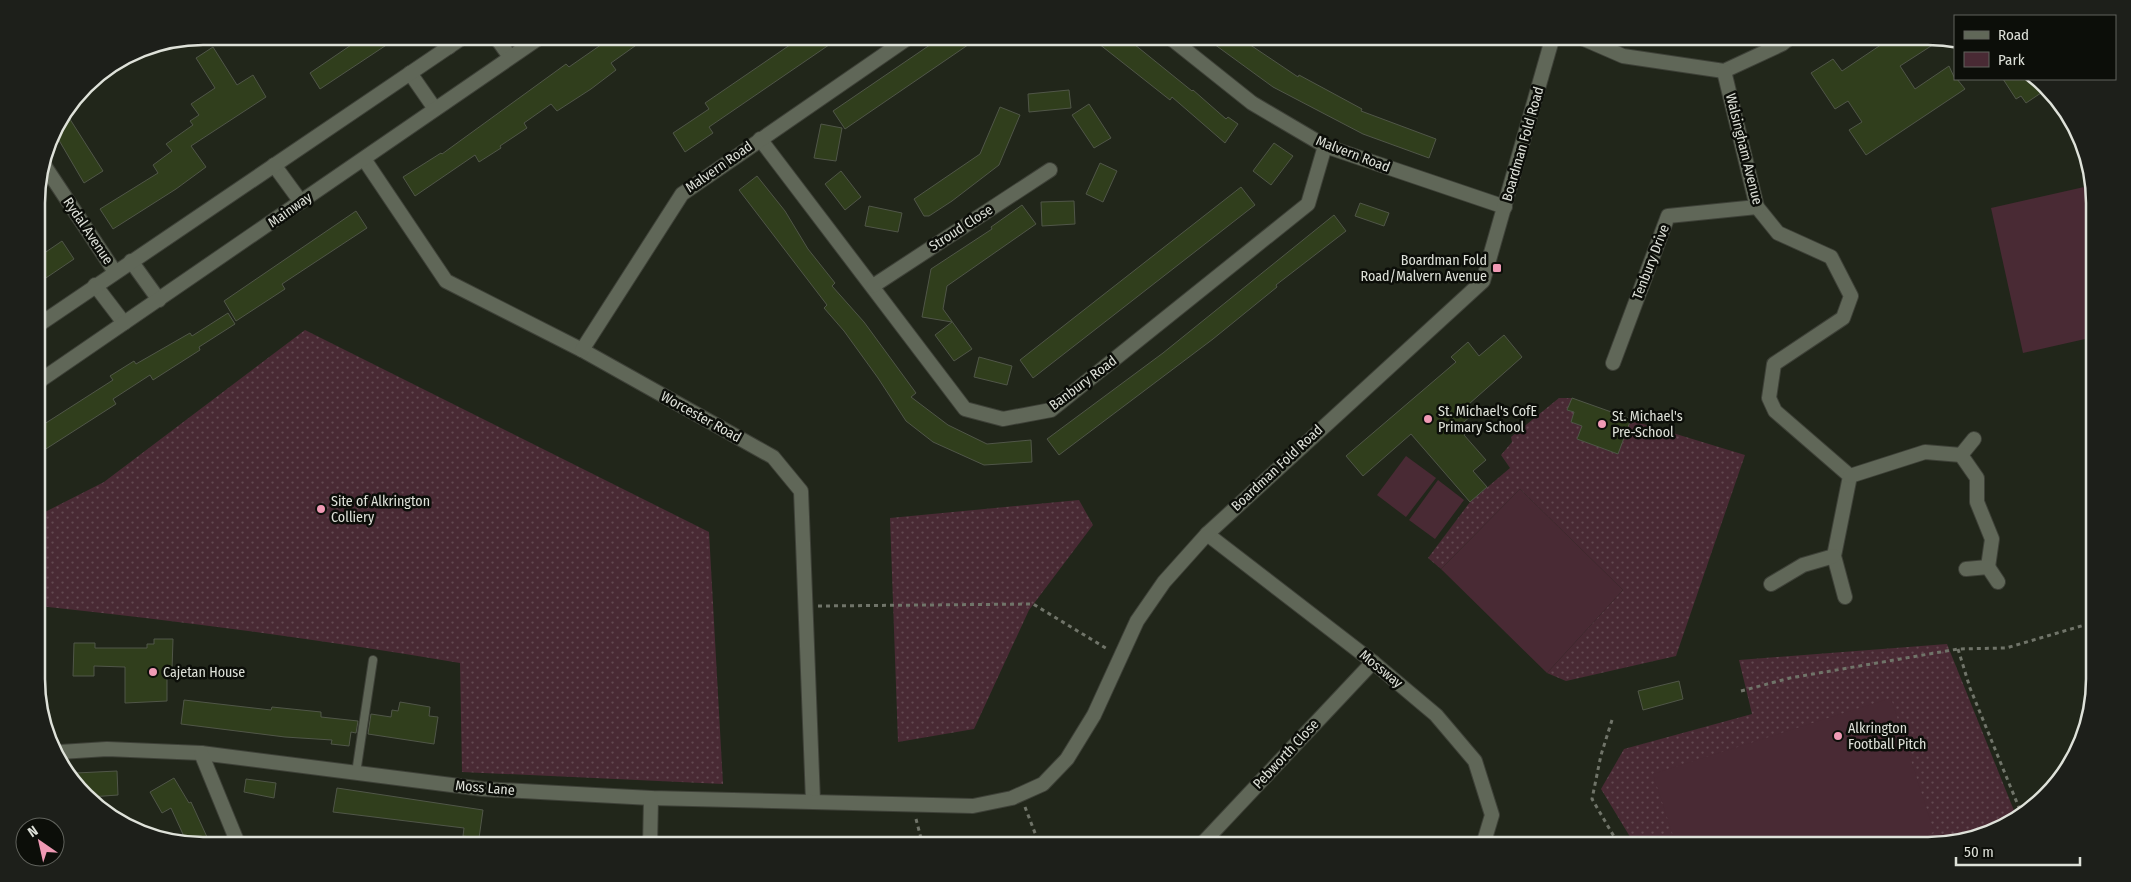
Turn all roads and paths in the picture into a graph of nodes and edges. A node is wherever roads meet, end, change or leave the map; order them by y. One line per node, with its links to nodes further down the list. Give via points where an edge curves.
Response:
1 (443, 45): 11 (street)
2 (501, 45): 9 (street)
3 (528, 45): 9 (street, Mainway)
4 (897, 45): 13 (street, Malvern Road)
5 (1179, 45): 14 (street, Malvern Road, via 1252,103)
6 (1551, 45): 20 (street, Boardman Fold Road)
7 (1598, 45): 10 (street, via 1623,56)
8 (1780, 45): 10 (street)
9 (510, 57): 12 (street, Mainway)
10 (1724, 71): 21 (street, Walsingham Avenue)
11 (410, 73): 12 (street); 16 (street)
12 (435, 109): 15 (street, Mainway)
13 (760, 139): 25 (street, Banbury Road); 29 (street, Malvern Road, via 682,194)
14 (1325, 146): 20 (street, Malvern Road); 25 (street, Banbury Road, via 1308,204 1052,410 1003,418 964,409)
15 (364, 158): 19 (street, Mainway); 29 (street, Worcester Road, via 446,281)
16 (274, 165): 19 (street); 22 (street)
17 (1050, 170): 25 (street, Stroud Close)
18 (48, 171): 23 (street, Rydal Avenue)
19 (301, 202): 26 (street, Mainway)
20 (1506, 207): 35 (street, Boardman Fold Road, via 1483,281)
21 (1757, 207): 30 (street, Tenbury Drive, via 1668,216); 34 (street, Walsingham Avenue, via 1778,233 1831,256 1851,296 1843,318 1774,364 1769,398 1775,411)
22 (131, 261): 23 (street); 26 (street)
23 (115, 272): 24 (street)
24 (95, 285): 27 (street); 28 (street)
25 (873, 286)
26 (159, 300): 28 (street, Mainway)
27 (45, 320)
28 (124, 323): 31 (street, Mainway)
29 (582, 350): 42 (street, Worcester Road, via 773,457 801,491)
30 (1613, 363)
31 (45, 377)
32 (1974, 439): 33 (street)
33 (1961, 455): 34 (street, via 1925,452); 37 (street, via 1977,478 1977,502 1992,539)
34 (1850, 476): 36 (street)
35 (1207, 534): 45 (street, Boardman Fold Road, via 1164,582 1137,621); 47 (street, Mossway)
36 (1834, 556): 40 (street, via 1803,565); 41 (street)
37 (1988, 567): 38 (street); 39 (street)
38 (1966, 569)
39 (1998, 582)
40 (1771, 584)
41 (1845, 597)
42 (805, 616): 45 (path, via 818,615 818,606 1033,604); 55 (street, Worcester Road)
43 (2086, 625): 44 (path, via 2006,648)
44 (1958, 649): 48 (path, via 1790,678); 57 (path, via 1970,688)
45 (1120, 657): 53 (street, Boardman Fold Road, via 1094,715 1067,759 1043,784)
46 (373, 660): 52 (lane)
47 (1373, 662): 62 (street, Pebworth Close); 63 (street, Mossway, via 1436,714 1475,761 1492,815)
48 (1741, 691)
49 (1612, 720): 64 (path, via 1592,798)
50 (63, 752): 51 (street, Moss Lane, via 107,749)
51 (200, 754): 52 (street, Moss Lane); 58 (street)
52 (356, 773): 54 (street, Moss Lane, via 482,789)
53 (1020, 794): 56 (street, Boardman Fold Road, via 973,806); 61 (path)
54 (652, 798): 55 (street, Moss Lane); 59 (street)
55 (813, 801): 56 (street, Moss Lane)
56 (912, 804): 60 (path)
57 (2019, 808)
58 (235, 837)
59 (650, 837)
60 (921, 837)
61 (1037, 837)
62 (1208, 837)
63 (1486, 837)
64 (1614, 837)

